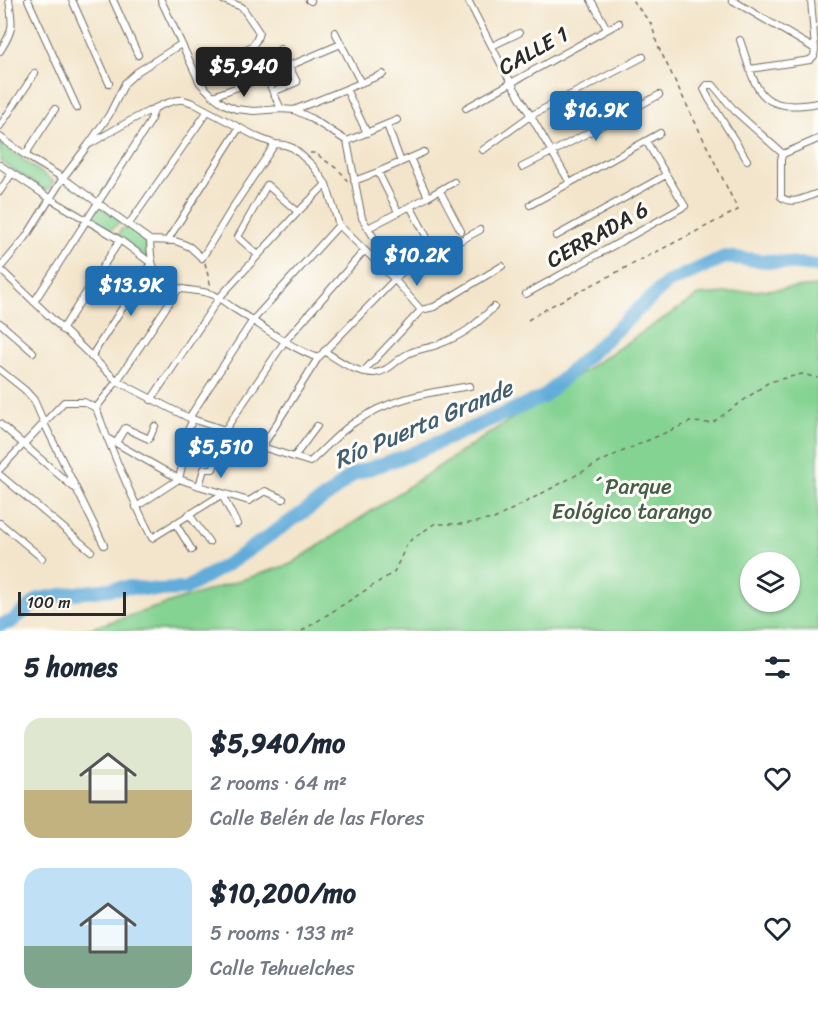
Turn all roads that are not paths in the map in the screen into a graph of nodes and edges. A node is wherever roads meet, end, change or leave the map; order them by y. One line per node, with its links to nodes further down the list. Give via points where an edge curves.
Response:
1 (9, 0): 15 (street, via 12,27)
2 (28, 0): 39 (street)
3 (72, 0): 31 (street)
4 (113, 0): 24 (street)
5 (160, 0): 18 (street)
6 (223, 0): 27 (street, via 242,8 259,32 252,46)
7 (468, 0): 20 (street)
8 (591, 0): 12 (street)
9 (732, 0): 22 (street)
10 (811, 0): 22 (street)
11 (619, 23): 12 (street, CALLE 1)
12 (607, 29): 33 (street, CALLE 1)
13 (335, 32): 19 (street)
14 (519, 33): 20 (street)
15 (8, 39): 16 (street); 23 (street)
16 (0, 40)
17 (740, 40): 28 (street)
18 (181, 44): 37 (street, via 200,83); 58 (street, via 125,83)
19 (341, 44): 26 (street); 32 (street)
20 (492, 46): 33 (street)
21 (280, 49): 26 (street)
22 (815, 49): 28 (street, via 810,60)
23 (0, 51)
24 (138, 55)
25 (644, 57): 46 (street)
26 (289, 66): 35 (street, via 297,82)
27 (213, 67)
28 (750, 69): 38 (street, via 754,84 774,103)
29 (35, 73): 49 (street)
30 (383, 74): 32 (street)
31 (109, 83)
32 (361, 83): 34 (street)
33 (511, 83): 40 (street, CALLE 1); 46 (street)
34 (346, 89): 44 (street); 51 (street)
35 (273, 92): 37 (street, via 266,77); 42 (street)
36 (659, 95): 61 (street)
37 (213, 96): 42 (street, via 236,109)
38 (818, 103)
39 (77, 108)
40 (466, 108)
41 (55, 109): 63 (street)
42 (281, 109): 44 (street)
43 (154, 110): 45 (street, via 184,100); 58 (street); 82 (street)
44 (294, 110): 55 (street)
45 (207, 112): 50 (street); 88 (street)
46 (530, 116): 59 (street); 61 (street)
47 (397, 120): 48 (street)
48 (387, 125): 51 (street); 66 (street)
49 (0, 126)
50 (239, 128): 57 (street); 96 (street)
51 (367, 133): 55 (street)
52 (660, 133): 56 (street)
53 (0, 136): 63 (street)
54 (818, 139): 62 (street)
55 (347, 141): 73 (street)
56 (646, 141): 71 (street); 75 (street)
57 (275, 144): 76 (street, via 300,153); 96 (street, via 202,258 190,247)
58 (88, 145): 72 (street)
59 (483, 150)
60 (424, 152): 64 (street)
61 (552, 152): 68 (street); 75 (street)
62 (783, 154): 65 (street, via 735,111 713,85 707,85 704,89 709,99); 79 (street, via 781,197 792,201)
63 (25, 155): 72 (street)
64 (410, 158): 66 (street); 80 (street)
65 (747, 160)
66 (401, 162): 69 (street)
67 (0, 165): 70 (street)
68 (522, 167)
69 (378, 172): 73 (street); 86 (street)
70 (12, 173): 77 (street); 81 (street)
71 (666, 175): 93 (street); 106 (street, CERRADA 6, via 685,206)
72 (63, 178): 81 (street); 82 (street)
73 (354, 180): 90 (street)
74 (454, 182): 78 (street)
75 (570, 183): 83 (street)
76 (326, 184): 85 (street); 89 (street)
77 (0, 191)
78 (440, 191): 80 (street); 92 (street)
79 (818, 193)
80 (428, 197): 84 (street)
81 (49, 198): 87 (street); 103 (street, via 26,237)
82 (98, 202): 87 (street); 88 (street)
83 (530, 205)
84 (410, 206): 86 (street); 97 (street)
85 (298, 212): 99 (street); 99 (street, via 267,185 238,237)
86 (398, 212): 90 (street)
87 (86, 220): 94 (street); 108 (street)
88 (129, 224): 95 (street)
89 (339, 225): 98 (street); 111 (street)
90 (368, 228): 100 (street)
91 (480, 230): 104 (street)
92 (461, 231)
93 (555, 236)
94 (120, 240): 101 (street); 113 (street)
95 (150, 240): 96 (street); 101 (street)
96 (167, 241)
97 (430, 243)
98 (364, 251): 104 (street); 114 (street)
99 (258, 255): 107 (street)
100 (391, 256)
101 (151, 263): 105 (street, via 164,281); 117 (street)
102 (502, 266): 110 (street, via 434,307)
103 (0, 269): 108 (street)
104 (394, 279): 110 (street); 115 (street)
105 (179, 288): 107 (street); 121 (street)
106 (526, 294)
107 (219, 298): 111 (street); 123 (street)
108 (34, 302): 113 (street)
109 (494, 307): 120 (street, via 457,337 414,351 387,369 376,373)
110 (421, 310): 120 (street)
111 (252, 320): 114 (street); 125 (street)
112 (0, 323): 116 (street)
113 (62, 330): 117 (street)
114 (285, 341): 118 (street); 130 (street)
115 (324, 351): 118 (street); 120 (street, via 354,370)
116 (33, 352)
117 (91, 357): 121 (street)
118 (318, 358): 134 (street)
119 (0, 370): 126 (street, via 26,390)
120 (364, 371)
121 (117, 381): 123 (street); 124 (street)
122 (470, 386): 135 (street, via 410,396 382,406 354,422 310,462)
123 (152, 400): 125 (street)
124 (96, 408): 126 (street, via 84,402 64,402); 131 (street)
125 (191, 418): 130 (street); 139 (street, via 182,443 184,462)
126 (44, 423): 133 (street); 141 (street)
127 (0, 424): 133 (street)
128 (155, 426): 132 (street, via 149,439 125,428)
129 (317, 426): 135 (street)
130 (225, 430): 134 (street)
131 (107, 437): 132 (street); 144 (street)
132 (116, 443): 139 (street)
133 (24, 444): 137 (street); 141 (street)
134 (262, 447): 135 (street)
135 (294, 457)
136 (217, 459): 140 (street, via 213,469 204,469)
137 (0, 469)
138 (0, 475): 152 (street)
139 (179, 479): 140 (street); 144 (street)
140 (199, 486): 142 (street)
141 (76, 489): 150 (street)
142 (221, 494): 143 (street, via 249,501 265,491); 145 (street); 148 (street)
143 (283, 499)
144 (136, 507): 147 (street, via 152,538)
145 (189, 514): 147 (street); 149 (street)
146 (0, 523): 153 (street)
147 (175, 523): 151 (street)
148 (237, 524)
149 (209, 542)
150 (104, 545)
151 (192, 550)
152 (91, 551)
153 (42, 558)

